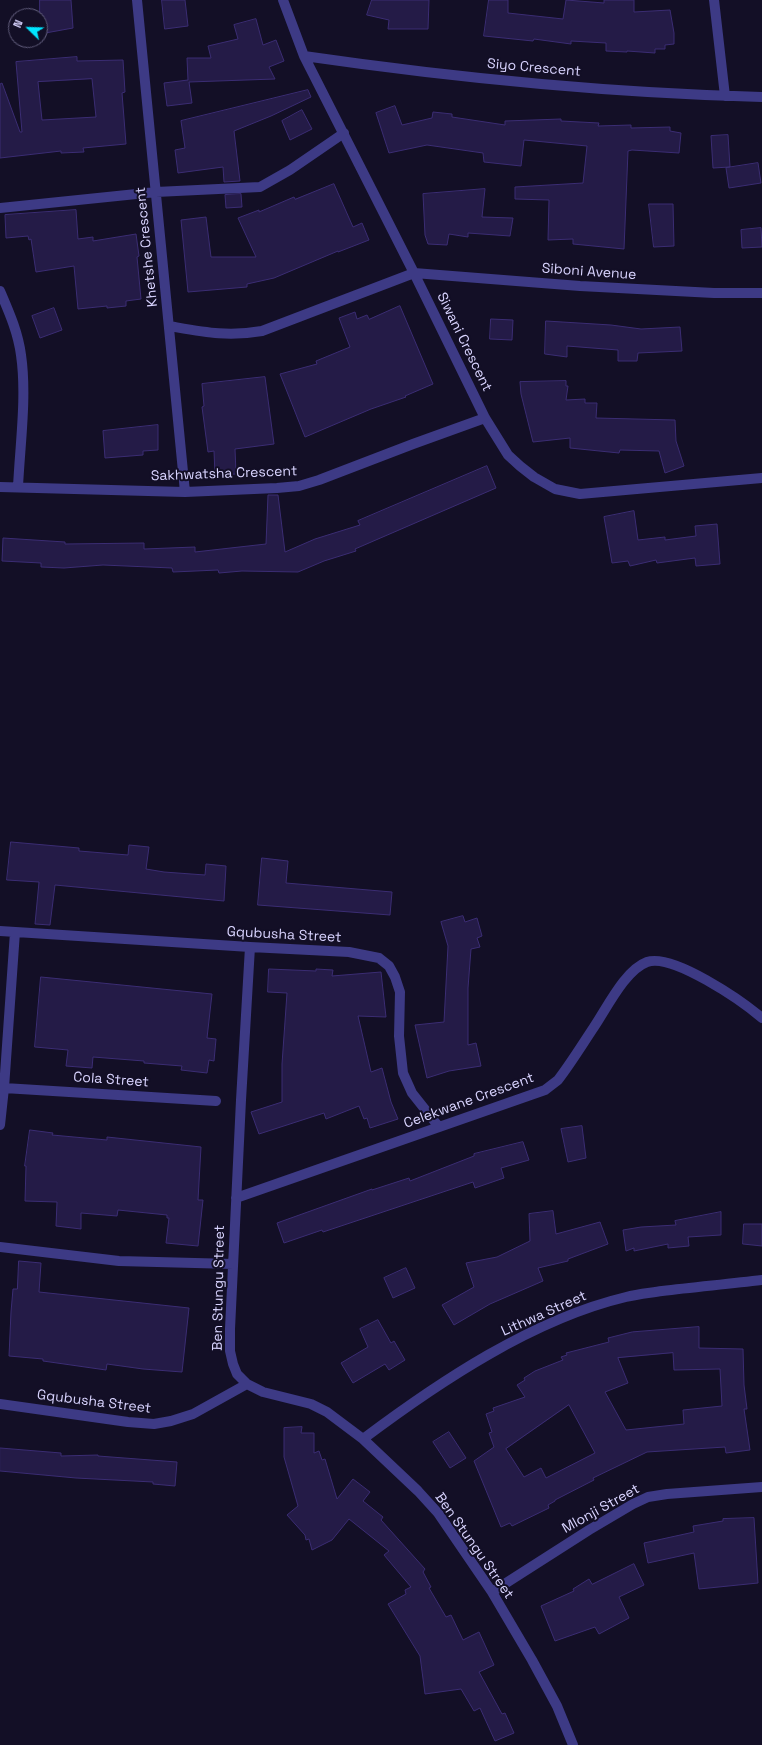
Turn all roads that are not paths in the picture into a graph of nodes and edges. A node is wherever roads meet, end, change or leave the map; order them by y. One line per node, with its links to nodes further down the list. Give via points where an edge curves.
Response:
1 (137, 0): 8 (street, Khetshe Crescent)
2 (283, 0): 4 (street, Siwani Crescent)
3 (714, 0): 5 (street)
4 (304, 56): 5 (street, Siyo Crescent, via 389,68 560,85); 7 (street, Siwani Crescent)
5 (725, 96): 6 (street, Siyo Crescent)
6 (762, 96)
7 (344, 133): 8 (street, via 260,187); 10 (street, Siwani Crescent)
8 (156, 192): 9 (street); 13 (street, Khetshe Crescent)
9 (0, 208)
10 (414, 272): 12 (street, Siboni Avenue, via 580,286); 13 (street, via 262,331 240,335 214,334); 14 (street, Siwani Crescent)
11 (0, 291): 17 (street, via 14,324 24,379)
12 (762, 293)
13 (169, 326): 18 (street, Khetshe Crescent)
14 (485, 418): 15 (street, Siwani Crescent, via 508,455 534,477 555,489 580,494); 18 (street, Sakhwatsha Crescent, via 299,486)
15 (762, 478)
16 (0, 487): 17 (street, Sakhwatsha Crescent)
17 (18, 487): 18 (street, Sakhwatsha Crescent)
18 (185, 492)
19 (0, 931): 20 (street, Gqubusha Street)
20 (15, 932): 21 (street, Gqubusha Street); 23 (street)
21 (250, 947): 26 (street, Gqubusha Street, via 349,952 380,958 395,977 400,992 399,1036 403,1073 412,1093); 27 (street, Ben Stungu Street)
22 (762, 1018): 26 (street, Celekwane Crescent, via 728,993 692,973 657,960 646,962 634,970 617,990 558,1080 545,1090)
23 (4, 1088): 24 (street, Cola Street); 25 (street)
24 (216, 1101)
25 (0, 1125)
26 (439, 1127): 27 (street, Celekwane Crescent)
27 (236, 1198): 29 (street, Ben Stungu Street)
28 (0, 1247): 29 (street, via 119,1261)
29 (233, 1264): 31 (street, Ben Stungu Street, via 230,1351 237,1374)
30 (762, 1280): 33 (street, Lithwa Street, via 627,1296 576,1312 522,1337 457,1374)
31 (247, 1384): 32 (street, Gqubusha Street, via 193,1414 154,1424); 33 (street, Ben Stungu Street, via 263,1392 310,1404 327,1412)
32 (0, 1404)
33 (363, 1439): 35 (street, Ben Stungu Street, via 438,1513)
34 (762, 1487): 35 (street, Mlonji Street, via 648,1497 589,1530)
35 (492, 1592): 36 (street, Ben Stungu Street, via 557,1706)
36 (573, 1745)

